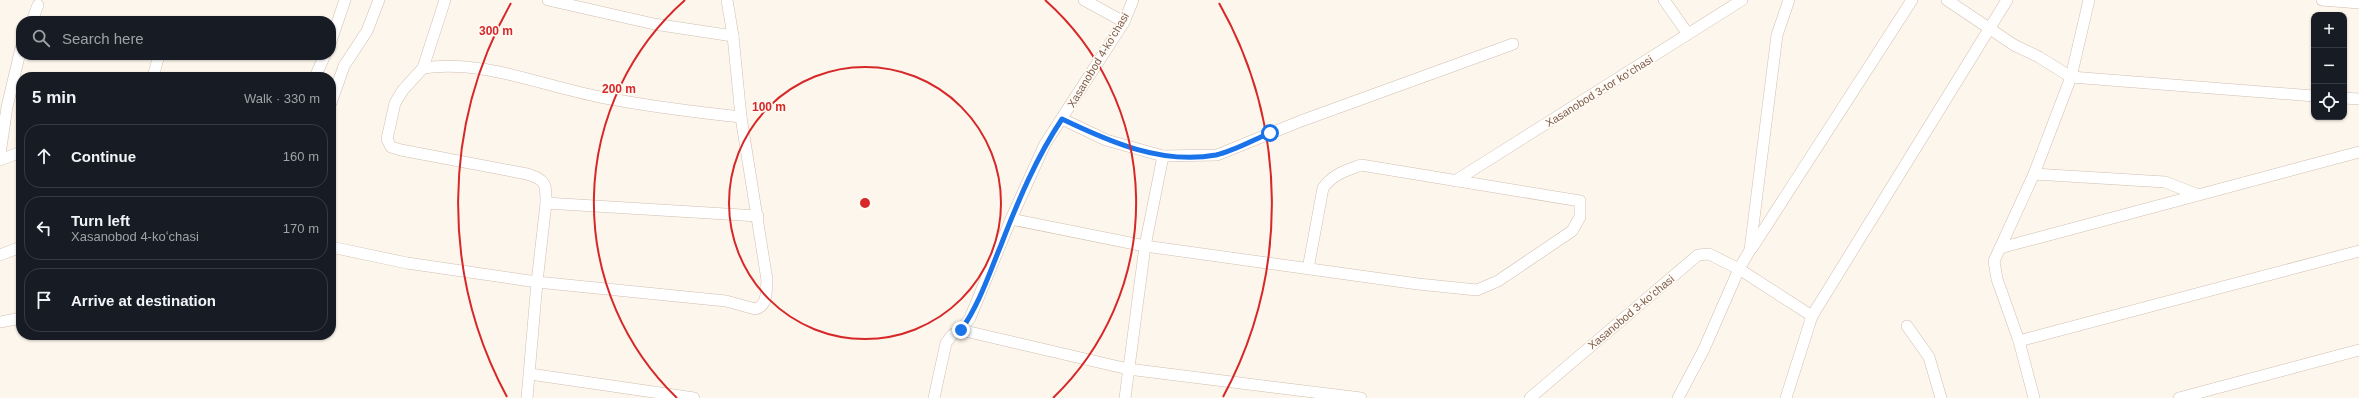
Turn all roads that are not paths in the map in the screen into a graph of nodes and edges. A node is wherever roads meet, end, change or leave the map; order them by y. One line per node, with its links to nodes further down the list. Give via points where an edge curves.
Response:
1 (345, 0): 20 (street)
2 (379, 0): 32 (street, via 367,31 344,66)
3 (445, 0): 28 (street)
4 (548, 0): 23 (street, via 654,24)
5 (727, 0): 23 (street)
6 (1084, 0): 19 (street)
7 (1133, 0): 19 (street, Xasanobod 4-koʻchasi)
8 (1664, 0): 22 (street)
9 (1742, 0): 22 (street, Xasanobod 3-tor koʻchasi)
10 (1789, 0): 53 (street, via 1777,35)
11 (1912, 0): 53 (street)
12 (1947, 0): 21 (street)
13 (2007, 0): 21 (street)
14 (2090, 0): 31 (street)
15 (2322, 0): 16 (street)
16 (2359, 3)
17 (38, 5): 18 (street)
18 (34, 16)
19 (1124, 22): 37 (street, Xasanobod 4-koʻchasi)
20 (336, 26)
21 (1990, 28): 31 (street, via 2014,45); 59 (street)
22 (1688, 34): 44 (street, Xasanobod 3-tor koʻchasi)
23 (733, 36): 36 (street)
24 (1513, 44): 41 (street, via 1307,119 1217,155)
25 (18, 60): 39 (street, via 7,107)
26 (158, 60): 29 (street)
27 (323, 60): 30 (street)
28 (423, 68): 36 (street, via 442,65 484,69 599,97); 46 (street, via 395,103 387,139 391,147 541,179 546,187)
29 (154, 72)
30 (317, 72)
31 (2071, 77): 33 (street); 43 (street)
32 (336, 89)
33 (2311, 96)
34 (2347, 98): 35 (street)
35 (2359, 99)
36 (741, 117): 47 (street)
37 (1062, 119): 41 (street, via 1106,140); 48 (street, Xasanobod 4-koʻchasi, via 1045,144)
38 (2359, 152): 45 (street)
39 (0, 154)
40 (16, 154): 42 (street)
41 (1163, 156): 49 (street)
42 (0, 160)
43 (2034, 174): 45 (street, via 2165,182); 51 (street)
44 (1455, 181): 56 (street, via 1361,165 1330,178 1323,188); 56 (street, via 1577,199 1580,204 1580,217 1572,231 1498,281 1478,290)
45 (2196, 194): 51 (street)
46 (546, 203): 47 (street); 58 (street)
47 (758, 216): 58 (street, via 767,280 765,302 759,308 726,301)
48 (1011, 219): 49 (street); 63 (street, Xasanobod 4-koʻchasi, via 980,296 970,318)
49 (1145, 246): 56 (street); 66 (street)
50 (336, 248): 58 (street, via 407,263)
51 (2000, 248): 64 (street, via 1994,269)
52 (16, 250): 55 (street)
53 (1750, 250): 57 (street)
54 (2359, 251): 64 (street)
55 (0, 255)
56 (1308, 269)
57 (1740, 269): 59 (street, Xasanobod 3-koʻchasi); 73 (street, Xasanobod 3-koʻchasi, via 1709,254 1698,255); 74 (street, via 1704,349)
58 (537, 282): 67 (street)
59 (1812, 316): 75 (street)
60 (16, 319): 61 (street)
61 (0, 322)
62 (1907, 326): 76 (street, via 1929,357)
63 (961, 330): 66 (street); 70 (street, Xasanobod 4-koʻchasi, via 952,334 946,343)
64 (2019, 341): 77 (street)
65 (2359, 350): 78 (street)
66 (1128, 369): 71 (street); 72 (street)
67 (530, 374): 68 (street); 69 (street)
68 (527, 398)
69 (694, 398)
70 (934, 398)
71 (1125, 398)
72 (1361, 398)
73 (1530, 398)
74 (1678, 398)
75 (1786, 398)
76 (1941, 398)
77 (2034, 398)
78 (2179, 398)

